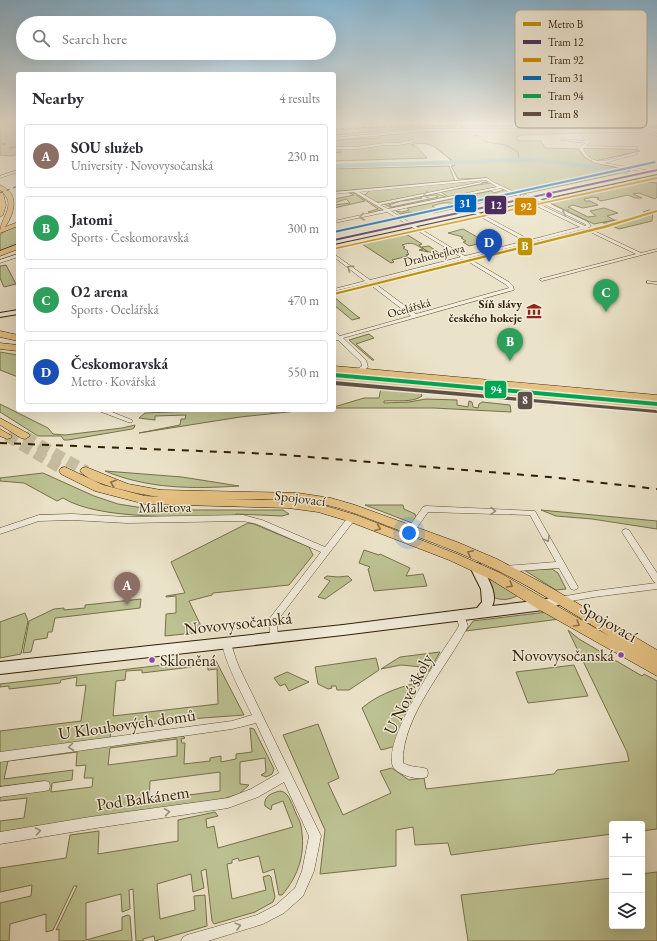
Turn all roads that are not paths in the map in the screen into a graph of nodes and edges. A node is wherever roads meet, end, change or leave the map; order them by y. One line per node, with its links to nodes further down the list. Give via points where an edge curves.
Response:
1 (621, 167): 2 (street)
2 (643, 171): 4 (main road); 15 (main road)
3 (16, 172): 5 (street)
4 (656, 172): 17 (main road)
5 (0, 177)
6 (492, 183): 8 (street); 9 (street, via 487,179); 11 (street)
7 (0, 186): 20 (main road, via 10,196)
8 (501, 187): 15 (street); 16 (street)
9 (367, 189): 10 (street); 14 (street)
10 (355, 191): 13 (street); 14 (street)
11 (438, 192): 16 (street); 19 (street, one-way to 19)
12 (0, 193): 18 (main road)
13 (336, 193)
14 (362, 195): 19 (street)
15 (523, 197): 17 (main road); 21 (main road); 28 (street)
16 (449, 198): 22 (street)
17 (535, 198): 28 (street, one-way to 17, via 589,226 588,223)
18 (2, 204): 24 (main road)
19 (378, 204): 22 (street)
20 (12, 206): 23 (main road); 29 (main road)
21 (470, 209): 26 (main road); 32 (street)
22 (389, 211): 25 (street, one-way to 25); 26 (street)
23 (16, 212)
24 (0, 215)
25 (336, 222)
26 (409, 223): 30 (main road); 31 (main road); 41 (street)
27 (16, 225): 29 (main road)
28 (585, 228): 32 (street, Drahobejlova); 37 (street)
29 (0, 230)
30 (336, 237)
31 (336, 241)
32 (529, 242): 41 (street, Drahobejlova)
33 (16, 247): 36 (main road)
34 (657, 250): 37 (street)
35 (16, 251): 39 (main road)
36 (0, 254)
37 (640, 254): 43 (street)
38 (16, 256): 42 (street)
39 (0, 257)
40 (336, 257): 44 (street, one-way to 40)
41 (466, 258): 44 (street, Drahobejlova); 52 (street, Ocelářská, via 509,284 512,289)
42 (0, 262)
43 (542, 280)
44 (368, 281): 47 (street, Drahobejlova); 52 (street)
45 (649, 282): 46 (street)
46 (657, 283)
47 (336, 289)
48 (16, 306): 49 (main road)
49 (0, 310)
50 (16, 312): 51 (main road)
51 (0, 316)
52 (415, 316): 54 (street, Ocelářská)
53 (0, 334): 55 (main road)
54 (336, 336): 59 (street, via 365,363 364,368)
55 (16, 338)
56 (0, 346): 57 (main road)
57 (16, 348)
58 (336, 369): 59 (main road)
59 (358, 371): 61 (main road)
60 (336, 379): 62 (main road)
61 (657, 398)
62 (657, 409)
63 (106, 412): 65 (street)
64 (0, 421): 66 (main road)
65 (130, 421)
66 (25, 436)
67 (65, 471): 69 (main road, Spojovací, via 99,488 145,500 268,502 324,510)
68 (86, 471): 70 (main road, Spojovací, one-way to 68, via 347,506 322,500 271,494 149,492 125,487)
69 (352, 518): 73 (street); 75 (main road, Spojovací, one-way to 75)
70 (412, 530): 74 (street, one-way to 74, via 426,509 532,513); 76 (main road, Spojovací, one-way to 70, via 458,547)
71 (0, 531): 73 (street, Malletova, via 39,518 72,516 127,520 242,518 259,522)
72 (626, 532): 77 (street)
73 (326, 551): 84 (street, via 273,620)
74 (562, 565): 76 (street); 79 (street)
75 (476, 567): 81 (main road, Spojovací, one-way to 81, via 496,576); 82 (main road, via 486,589 488,603)
76 (505, 569): 80 (main road, Spojovací)
77 (657, 580)
78 (657, 586): 80 (street)
79 (574, 587)
80 (560, 600): 81 (main road, Novovysočanská); 86 (main road, Spojovací)
81 (543, 606): 82 (main road, Novovysočanská); 88 (main road, Spojovací, one-way to 88)
82 (480, 613): 83 (main road, Novovysočanská)
83 (460, 615): 84 (main road, Novovysočanská); 91 (street, U Nové školy, via 464,626 430,679 403,731 396,756 398,766 409,772)
84 (274, 637): 85 (main road, Novovysočanská)
85 (226, 642): 87 (main road, Novovysočanská); 89 (street, via 229,655)
86 (657, 657)
87 (0, 668)
88 (657, 670)
89 (258, 718): 90 (street, U Kloubových domů, one-way to 90, via 232,725); 92 (street)
90 (0, 757)
91 (423, 773)
92 (285, 775): 95 (street, Pod Balkánem, one-way to 92, via 90,822 228,803 254,793); 96 (street, one-way to 92, via 259,920 280,910 299,892 308,871 315,836 301,803)
93 (44, 786): 94 (street)
94 (0, 792)
95 (0, 838)
96 (187, 941)

